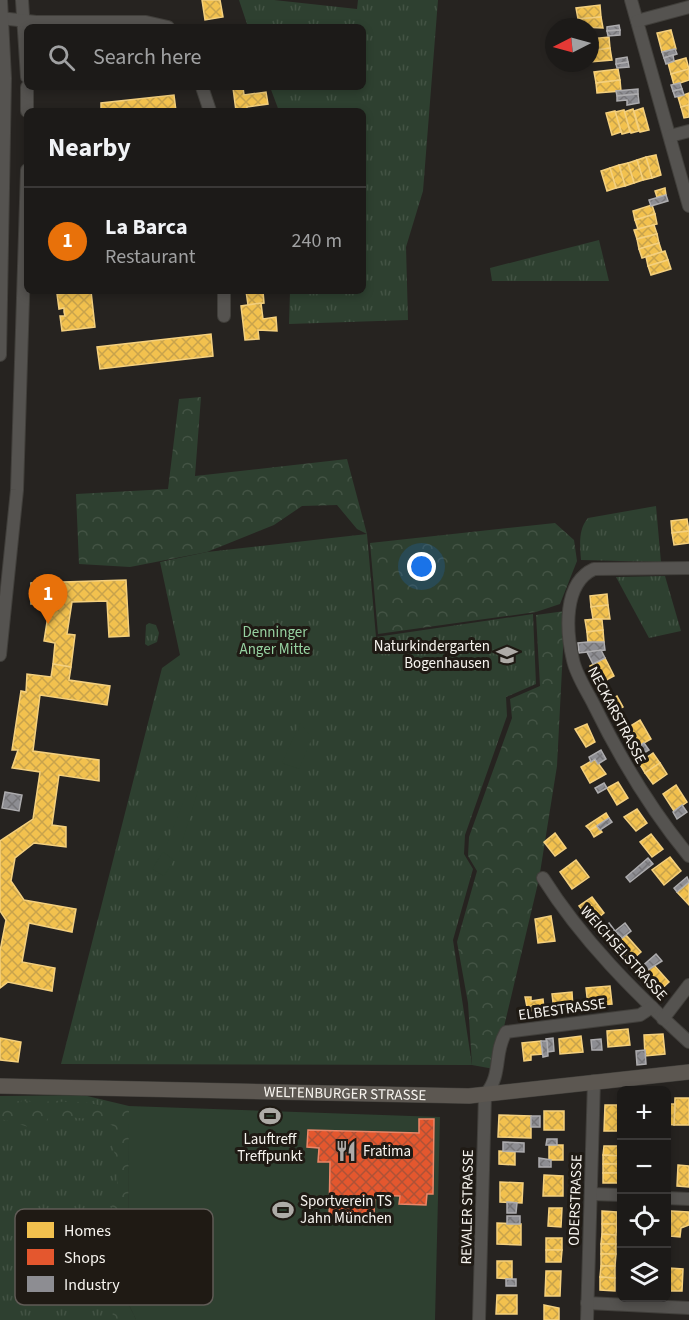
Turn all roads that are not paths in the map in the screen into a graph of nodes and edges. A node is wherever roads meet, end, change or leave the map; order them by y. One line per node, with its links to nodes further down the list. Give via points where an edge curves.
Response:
1 (2, 0): 5 (street)
2 (22, 0): 7 (street)
3 (631, 0): 6 (street)
4 (689, 7): 6 (street)
5 (2, 18): 7 (street); 15 (street)
6 (637, 21): 14 (street)
7 (24, 22): 8 (street)
8 (150, 24)
9 (27, 90): 11 (street)
10 (203, 90): 12 (street)
11 (27, 108)
12 (209, 108)
13 (689, 131): 14 (street)
14 (670, 136): 16 (street)
15 (1, 180): 20 (street)
16 (689, 206)
17 (24, 266): 23 (street, via 17,490)
18 (224, 294): 19 (street)
19 (224, 316)
20 (0, 324): 21 (street)
21 (0, 355)
22 (689, 568): 24 (street, NECKARSTRASSE, via 594,569 584,574 573,593 568,620 573,661 609,735 642,792)
23 (0, 655)
24 (689, 856)
25 (543, 878): 27 (street, WEICHSELSTRASSE, via 609,964)
26 (689, 985): 28 (street)
27 (652, 1007): 28 (street, WEICHSELSTRASSE); 33 (street, ELBESTRASSE, via 640,1015 506,1032 501,1039 495,1083)
28 (663, 1018): 29 (street, WEICHSELSTRASSE)
29 (689, 1042)
30 (689, 1072): 31 (main road, WELTENBURGER STRASSE)
31 (594, 1081): 33 (main road, WELTENBURGER STRASSE); 34 (street, ODERSTRASSE)
32 (0, 1086): 33 (main road, WELTENBURGER STRASSE)
33 (485, 1095): 40 (street, REVALER STRASSE)
34 (591, 1194): 35 (street); 38 (street, ODERSTRASSE)
35 (617, 1195)
36 (671, 1197): 37 (street)
37 (689, 1199)
38 (587, 1303): 39 (street); 41 (street, ODERSTRASSE)
39 (689, 1308)
40 (479, 1320)
41 (587, 1320)

